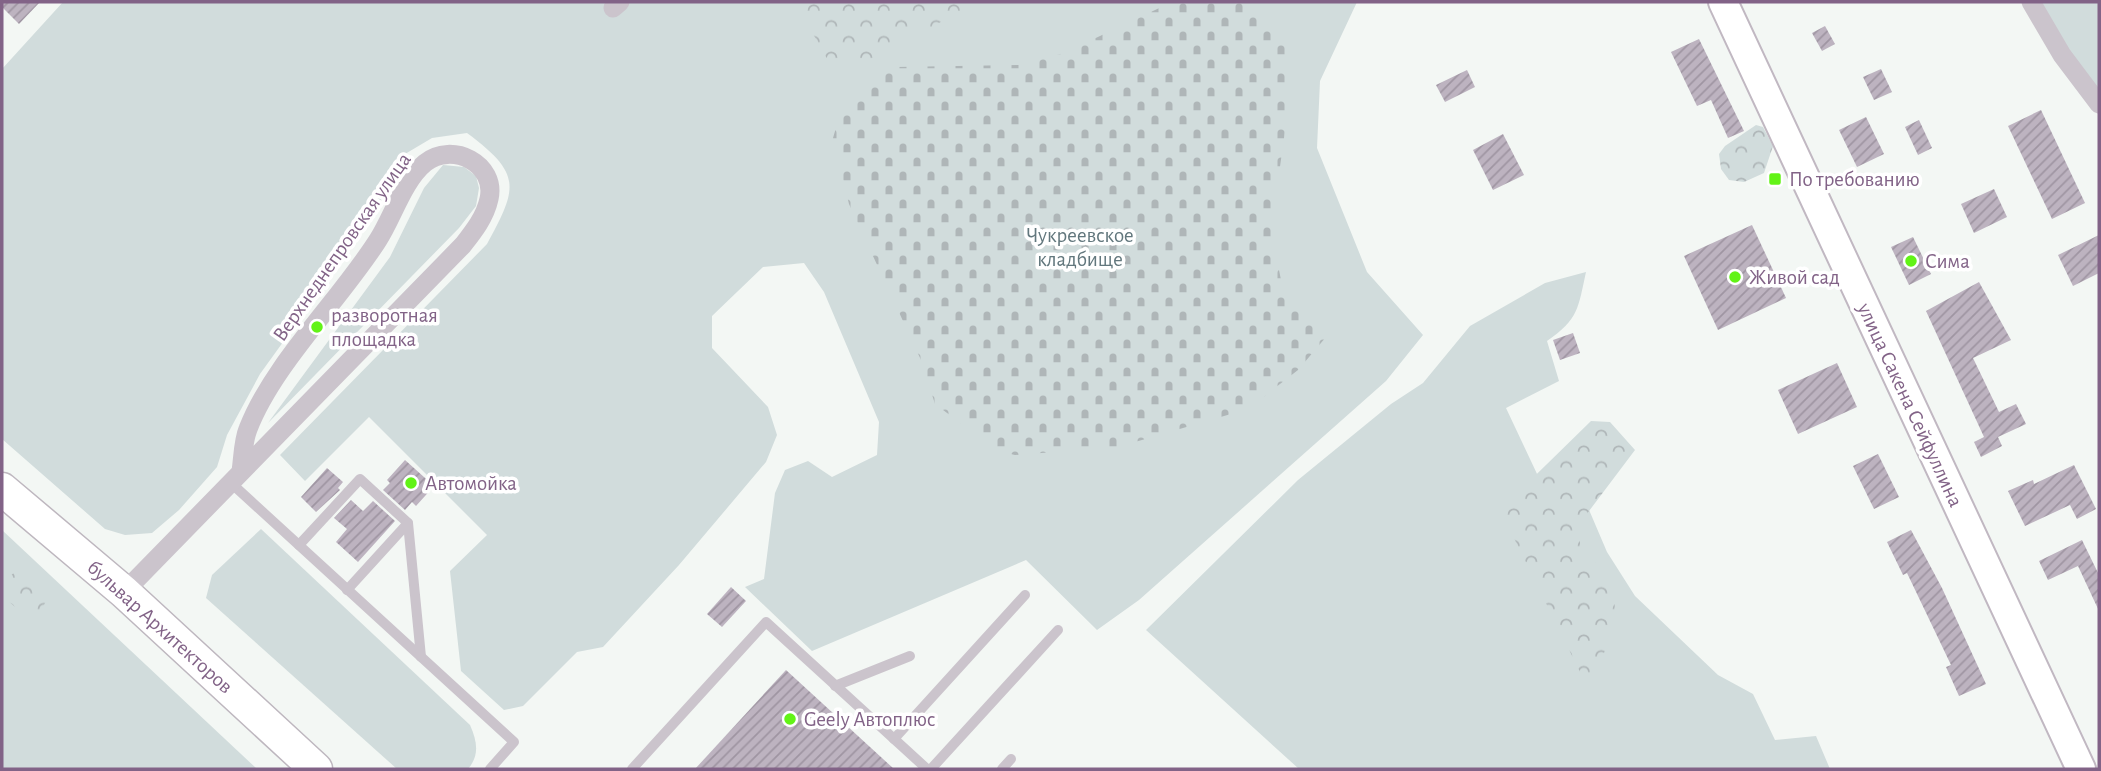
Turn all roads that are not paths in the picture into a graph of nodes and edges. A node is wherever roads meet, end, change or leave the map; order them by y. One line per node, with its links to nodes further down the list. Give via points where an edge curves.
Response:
1 (1723, 2): 24 (main road, улица Сакена Сейфуллина)
2 (2031, 2): 3 (street, via 2062,55)
3 (2099, 104)
4 (236, 477): 4 (street, Верхнеднепровская улица, via 451,260 479,224 489,198 489,180 475,161 461,155 440,155 425,163 359,269 281,371 247,430); 8 (lane); 11 (street, Верхнеднепровская улица)
5 (2, 489): 11 (main road, бульвар Архитекторов)
6 (2, 501): 11 (main road, бульвар Архитекторов)
7 (408, 523): 8 (lane, via 360,479); 9 (lane); 14 (lane)
8 (299, 545): 9 (lane)
9 (347, 590): 14 (lane)
10 (1025, 595): 16 (lane)
11 (116, 599): 18 (main road, бульвар Архитекторов); 19 (main road, бульвар Архитекторов)
12 (1058, 630): 22 (lane)
13 (910, 656): 15 (lane)
14 (421, 657): 20 (lane, via 514,742)
15 (835, 686): 16 (lane); 21 (lane, via 766,622)
16 (894, 739): 22 (lane)
17 (1012, 759): 23 (lane)
18 (289, 769)
19 (316, 769)
20 (489, 769)
21 (632, 769)
22 (929, 769)
23 (1002, 769)
24 (2081, 769)

